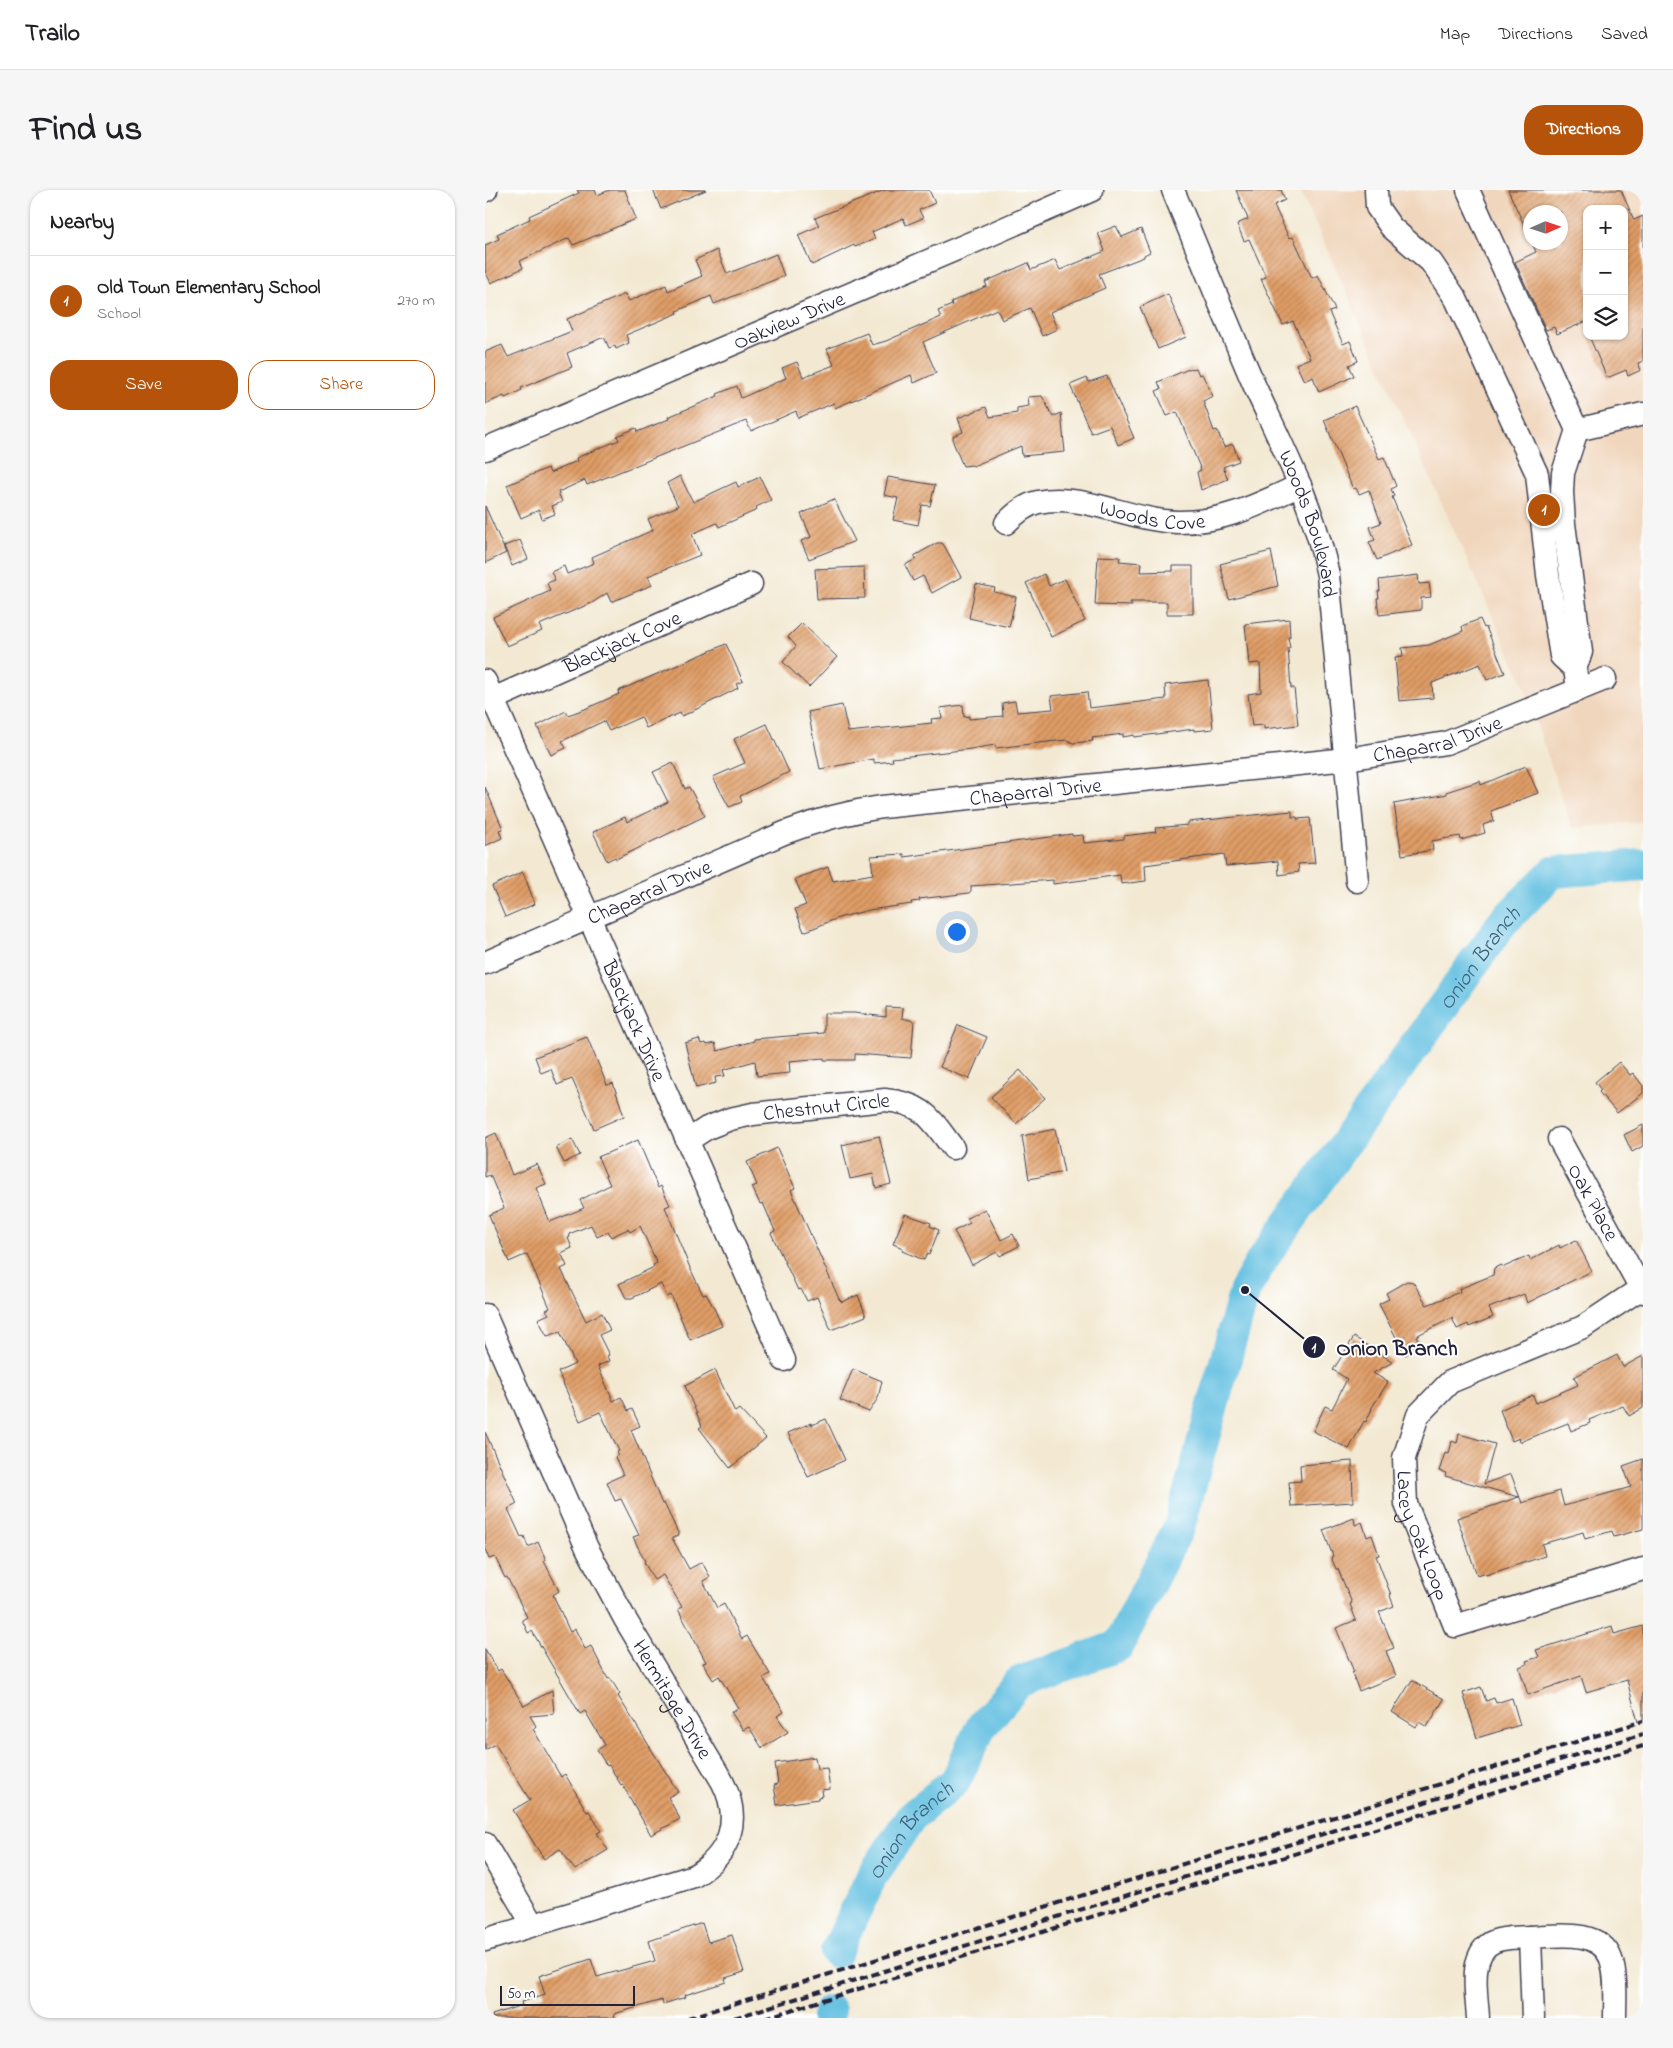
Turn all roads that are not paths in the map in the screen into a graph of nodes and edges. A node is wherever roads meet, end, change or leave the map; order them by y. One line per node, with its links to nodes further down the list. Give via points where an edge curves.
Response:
1 (1092, 190): 7 (street, Oakview Drive)
2 (1173, 190): 10 (street, Woods Boulevard)
3 (1375, 190): 9 (street, via 1377,206 1391,227 1431,262 1456,299)
4 (1468, 190): 6 (street)
5 (1643, 414): 6 (street)
6 (1577, 430): 8 (street)
7 (485, 449)
8 (1563, 472): 9 (street); 14 (street, via 1564,524 1581,652)
9 (1537, 474): 14 (street, via 1561,656)
10 (1300, 485): 11 (street, Woods Cove, via 1244,511 1203,521 1148,519 1060,499 1037,502); 16 (street, Woods Boulevard, via 1321,542 1328,575)
11 (1006, 522)
12 (751, 584): 15 (street, Blackjack Cove)
13 (1605, 679): 14 (street, Chaparral Drive)
14 (1577, 680): 16 (street, Chaparral Drive, via 1446,743)
15 (489, 690): 18 (street, Blackjack Drive)
16 (1347, 759): 17 (street, Woods Boulevard); 18 (street, Chaparral Drive, via 849,812 784,832)
17 (1357, 881)
18 (589, 919): 19 (street, Chaparral Drive); 21 (street, Blackjack Drive)
19 (485, 963)
20 (1559, 1139): 23 (street, Oak Place)
21 (687, 1141): 22 (street, Chestnut Circle, via 707,1128 753,1114 885,1100 915,1106 929,1116); 25 (street, Blackjack Drive)
22 (953, 1148)
23 (1642, 1290): 26 (street, Lacey Oak Loop, via 1583,1327 1449,1382 1418,1415 1405,1458 1406,1504 1455,1626)
24 (485, 1315): 28 (street, Hermitage Drive, via 587,1548 625,1619 722,1781 732,1810 728,1841 719,1857 694,1876)
25 (784, 1360)
26 (1643, 1569)
27 (485, 1844): 28 (street)
28 (533, 1925): 30 (street, Hermitage Drive)
29 (1530, 1937): 31 (street, via 1493,1942 1483,1950 1476,1972); 32 (street); 33 (street, via 1579,1936 1602,1946 1611,1959)
30 (485, 1940)
31 (1478, 2018)
32 (1533, 2018)
33 (1615, 2018)

